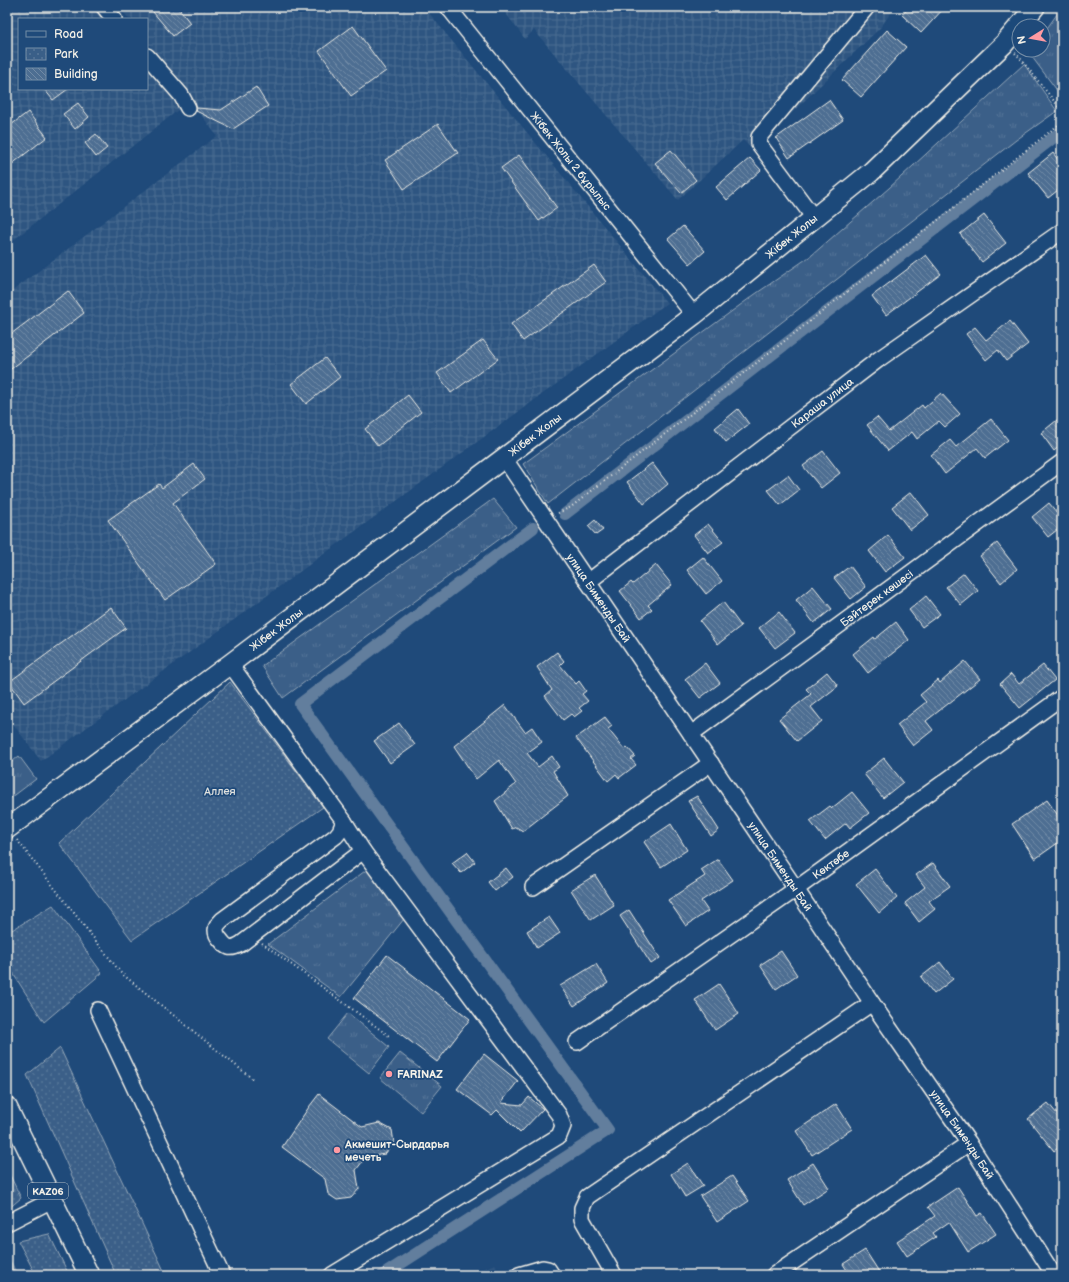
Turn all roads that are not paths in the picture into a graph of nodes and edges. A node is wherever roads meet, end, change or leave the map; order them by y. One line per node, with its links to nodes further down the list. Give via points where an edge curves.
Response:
1 (104, 7): 5 (street)
2 (448, 7): 10 (street, Жібек Жолы 2 бұрылыс)
3 (867, 7): 8 (street, via 758,137 759,144)
4 (1034, 7): 8 (main road, Жібек Жолы, via 1004,44 871,172)
5 (113, 18)
6 (148, 57): 7 (street, via 181,95)
7 (188, 108)
8 (814, 218): 10 (main road, Жібек Жолы)
9 (1062, 231): 13 (street, Караша улица, via 879,359)
10 (694, 315): 11 (main road, Жібек Жолы)
11 (504, 458): 13 (street, улица Бименды Бай); 14 (main road, Жібек Жолы)
12 (1062, 462): 16 (street, Бәйтерек көшесі)
13 (588, 582): 16 (street, улица Бименды Бай)
14 (230, 664): 18 (street); 19 (main road, Жібек Жолы)
15 (1062, 697): 22 (street, Көктөбе)
16 (691, 734): 17 (street, улица Бименды Бай)
17 (711, 763): 21 (street); 22 (street, улица Бименды Бай)
18 (344, 821): 20 (street); 20 (street, via 336,836 222,920 217,925 217,935 231,948 241,944)
19 (7, 829)
20 (363, 851): 32 (street, via 559,1115 563,1126 559,1136)
21 (533, 887)
22 (796, 889): 23 (street, улица Бименды Бай); 25 (street, Көктөбе)
23 (872, 1003): 27 (street, улица Бименды Бай); 35 (street, via 587,1197 582,1208 582,1219)
24 (98, 1010): 31 (street)
25 (577, 1042)
26 (7, 1107): 28 (main road, KAZ06)
27 (969, 1143): 36 (street); 37 (street, улица Бименды Бай)
28 (52, 1200): 29 (street); 30 (main road, KAZ06)
29 (7, 1223)
30 (89, 1275)
31 (222, 1275)
32 (332, 1275)
33 (519, 1275): 34 (street, via 543,1268 548,1269)
34 (552, 1275)
35 (614, 1275)
36 (774, 1275)
37 (1054, 1275)

